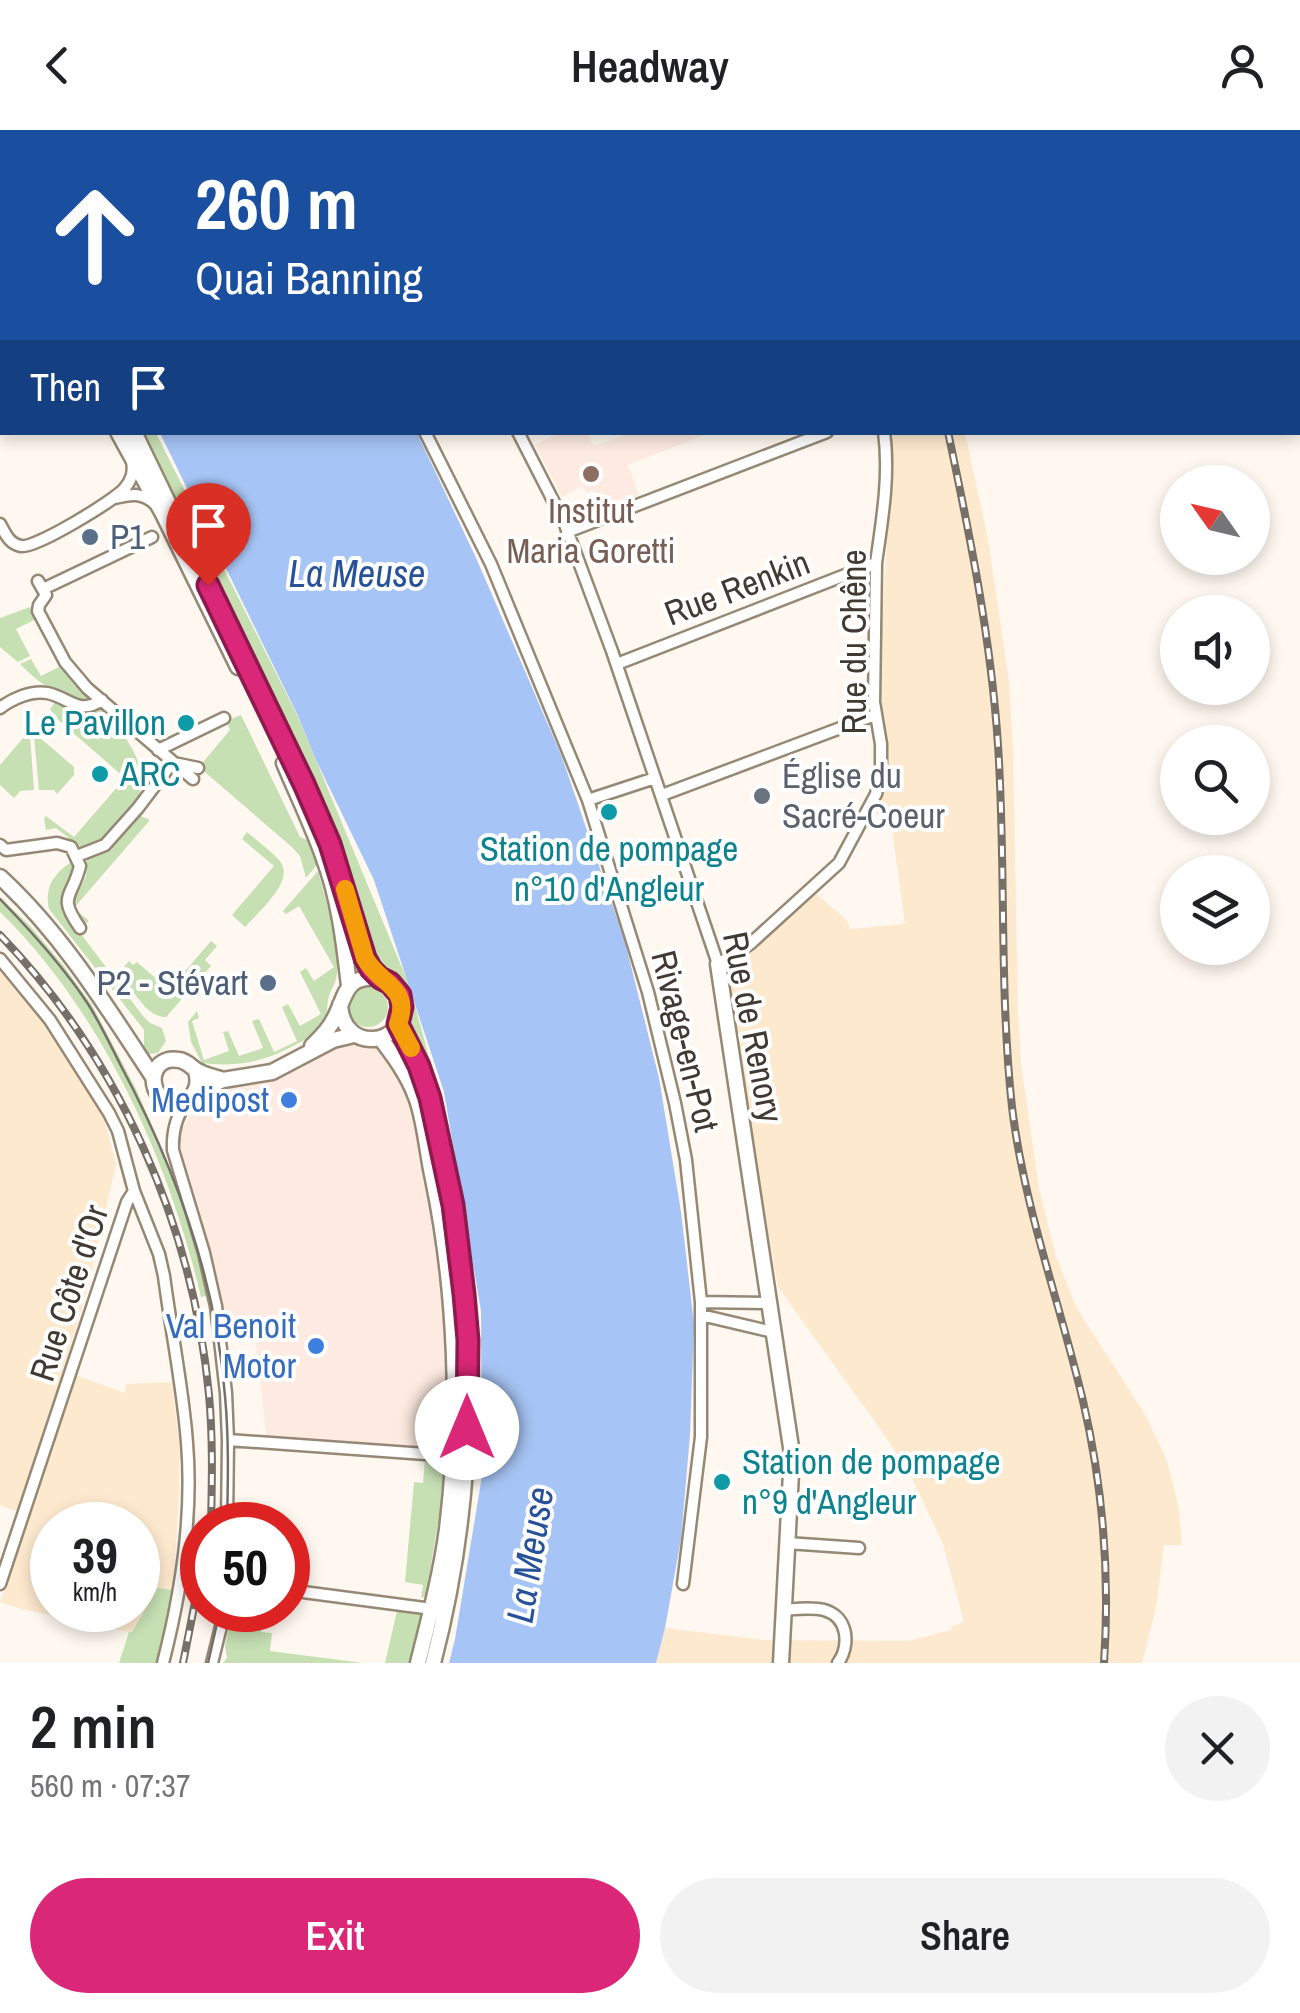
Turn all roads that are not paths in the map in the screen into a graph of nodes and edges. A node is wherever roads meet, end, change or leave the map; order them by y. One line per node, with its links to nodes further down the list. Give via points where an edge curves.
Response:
1 (120, 435): 7 (main road)
2 (135, 435): 31 (main road, via 304,784 365,958)
3 (426, 435): 24 (street, Rivage-en-Pot, via 491,564)
4 (520, 435): 11 (street, Rue de Renory)
5 (818, 435): 11 (street)
6 (884, 435): 13 (street, Rue du Chêne)
7 (131, 454): 8 (street, via 132,478); 9 (main road)
8 (114, 498): 9 (street, via 137,494); 10 (street, via 30,546 15,544)
9 (163, 514): 32 (main road, via 324,859)
10 (0, 524)
11 (567, 532): 14 (street, Rue de Renory)
12 (152, 537): 15 (street, via 41,585 46,595 38,611 65,662)
13 (876, 563): 14 (street, Rue Renkin); 17 (street, Rue du Chêne)
14 (617, 664): 22 (street, Rue de Renory)
15 (99, 702): 16 (street, via 78,706 44,692); 19 (street)
16 (0, 708)
17 (875, 715): 23 (street); 30 (street, Rue du Chêne, via 881,774 848,849 773,924)
18 (224, 718): 19 (street)
19 (158, 750): 20 (street)
20 (172, 763): 21 (street); 26 (street, via 105,845)
21 (195, 774)
22 (655, 778): 23 (street, Rue de Renory); 24 (street)
23 (662, 794): 30 (street, Rue de Renory)
24 (588, 800): 45 (street, Rivage-en-Pot, via 662,1047 686,1160)
25 (0, 845): 26 (street, via 6,850 65,844)
26 (77, 856): 28 (street, via 80,866 67,903)
27 (0, 878): 37 (main road, via 51,931)
28 (80, 928)
29 (0, 958): 44 (street, via 90,1079 118,1131)
30 (718, 964): 46 (main road, Rue de Renory)
31 (380, 978): 32 (main road); 34 (main road, via 400,995)
32 (349, 986): 33 (main road)
33 (340, 1005): 35 (main road); 38 (main road)
34 (398, 1024): 36 (main road); 63 (main road, via 430,1098 453,1205 468,1340 462,1512)
35 (354, 1035): 36 (main road); 38 (main road)
36 (380, 1038): 50 (main road, via 417,1098 440,1212 450,1295)
37 (138, 1055): 39 (main road); 41 (main road)
38 (300, 1057): 42 (main road, via 272,1072)
39 (162, 1063): 40 (main road, via 183,1061); 41 (main road)
40 (196, 1071): 42 (main road); 43 (main road)
41 (153, 1077): 43 (main road, via 162,1100 178,1104)
42 (223, 1080): 43 (main road)
43 (191, 1096): 49 (street, via 177,1116 172,1150 214,1299)
44 (134, 1191): 54 (street, Rue Côte d'Or); 60 (street, via 164,1276 187,1443 185,1538)
45 (701, 1302): 46 (street); 47 (street, Rivage-en-Pot)
46 (769, 1303): 48 (main road, Rue de Renory)
47 (701, 1314): 48 (street); 55 (street, Rivage-en-Pot, via 701,1437)
48 (774, 1332): 52 (main road, Rue de Renory, via 792,1454)
49 (228, 1440): 50 (street); 51 (street)
50 (453, 1456): 57 (main road)
51 (228, 1502)
52 (788, 1543): 53 (street); 58 (main road, Rue de Renory)
53 (859, 1548)
54 (0, 1584)
55 (684, 1584)
56 (310, 1593): 57 (street)
57 (432, 1608): 62 (main road)
58 (784, 1610): 64 (main road, Rue de Renory); 65 (street, via 823,1610 838,1620 846,1634)
59 (220, 1632): 61 (street)
60 (162, 1663)
61 (212, 1663)
62 (418, 1663)
63 (433, 1663)
64 (781, 1663)
65 (838, 1663)

